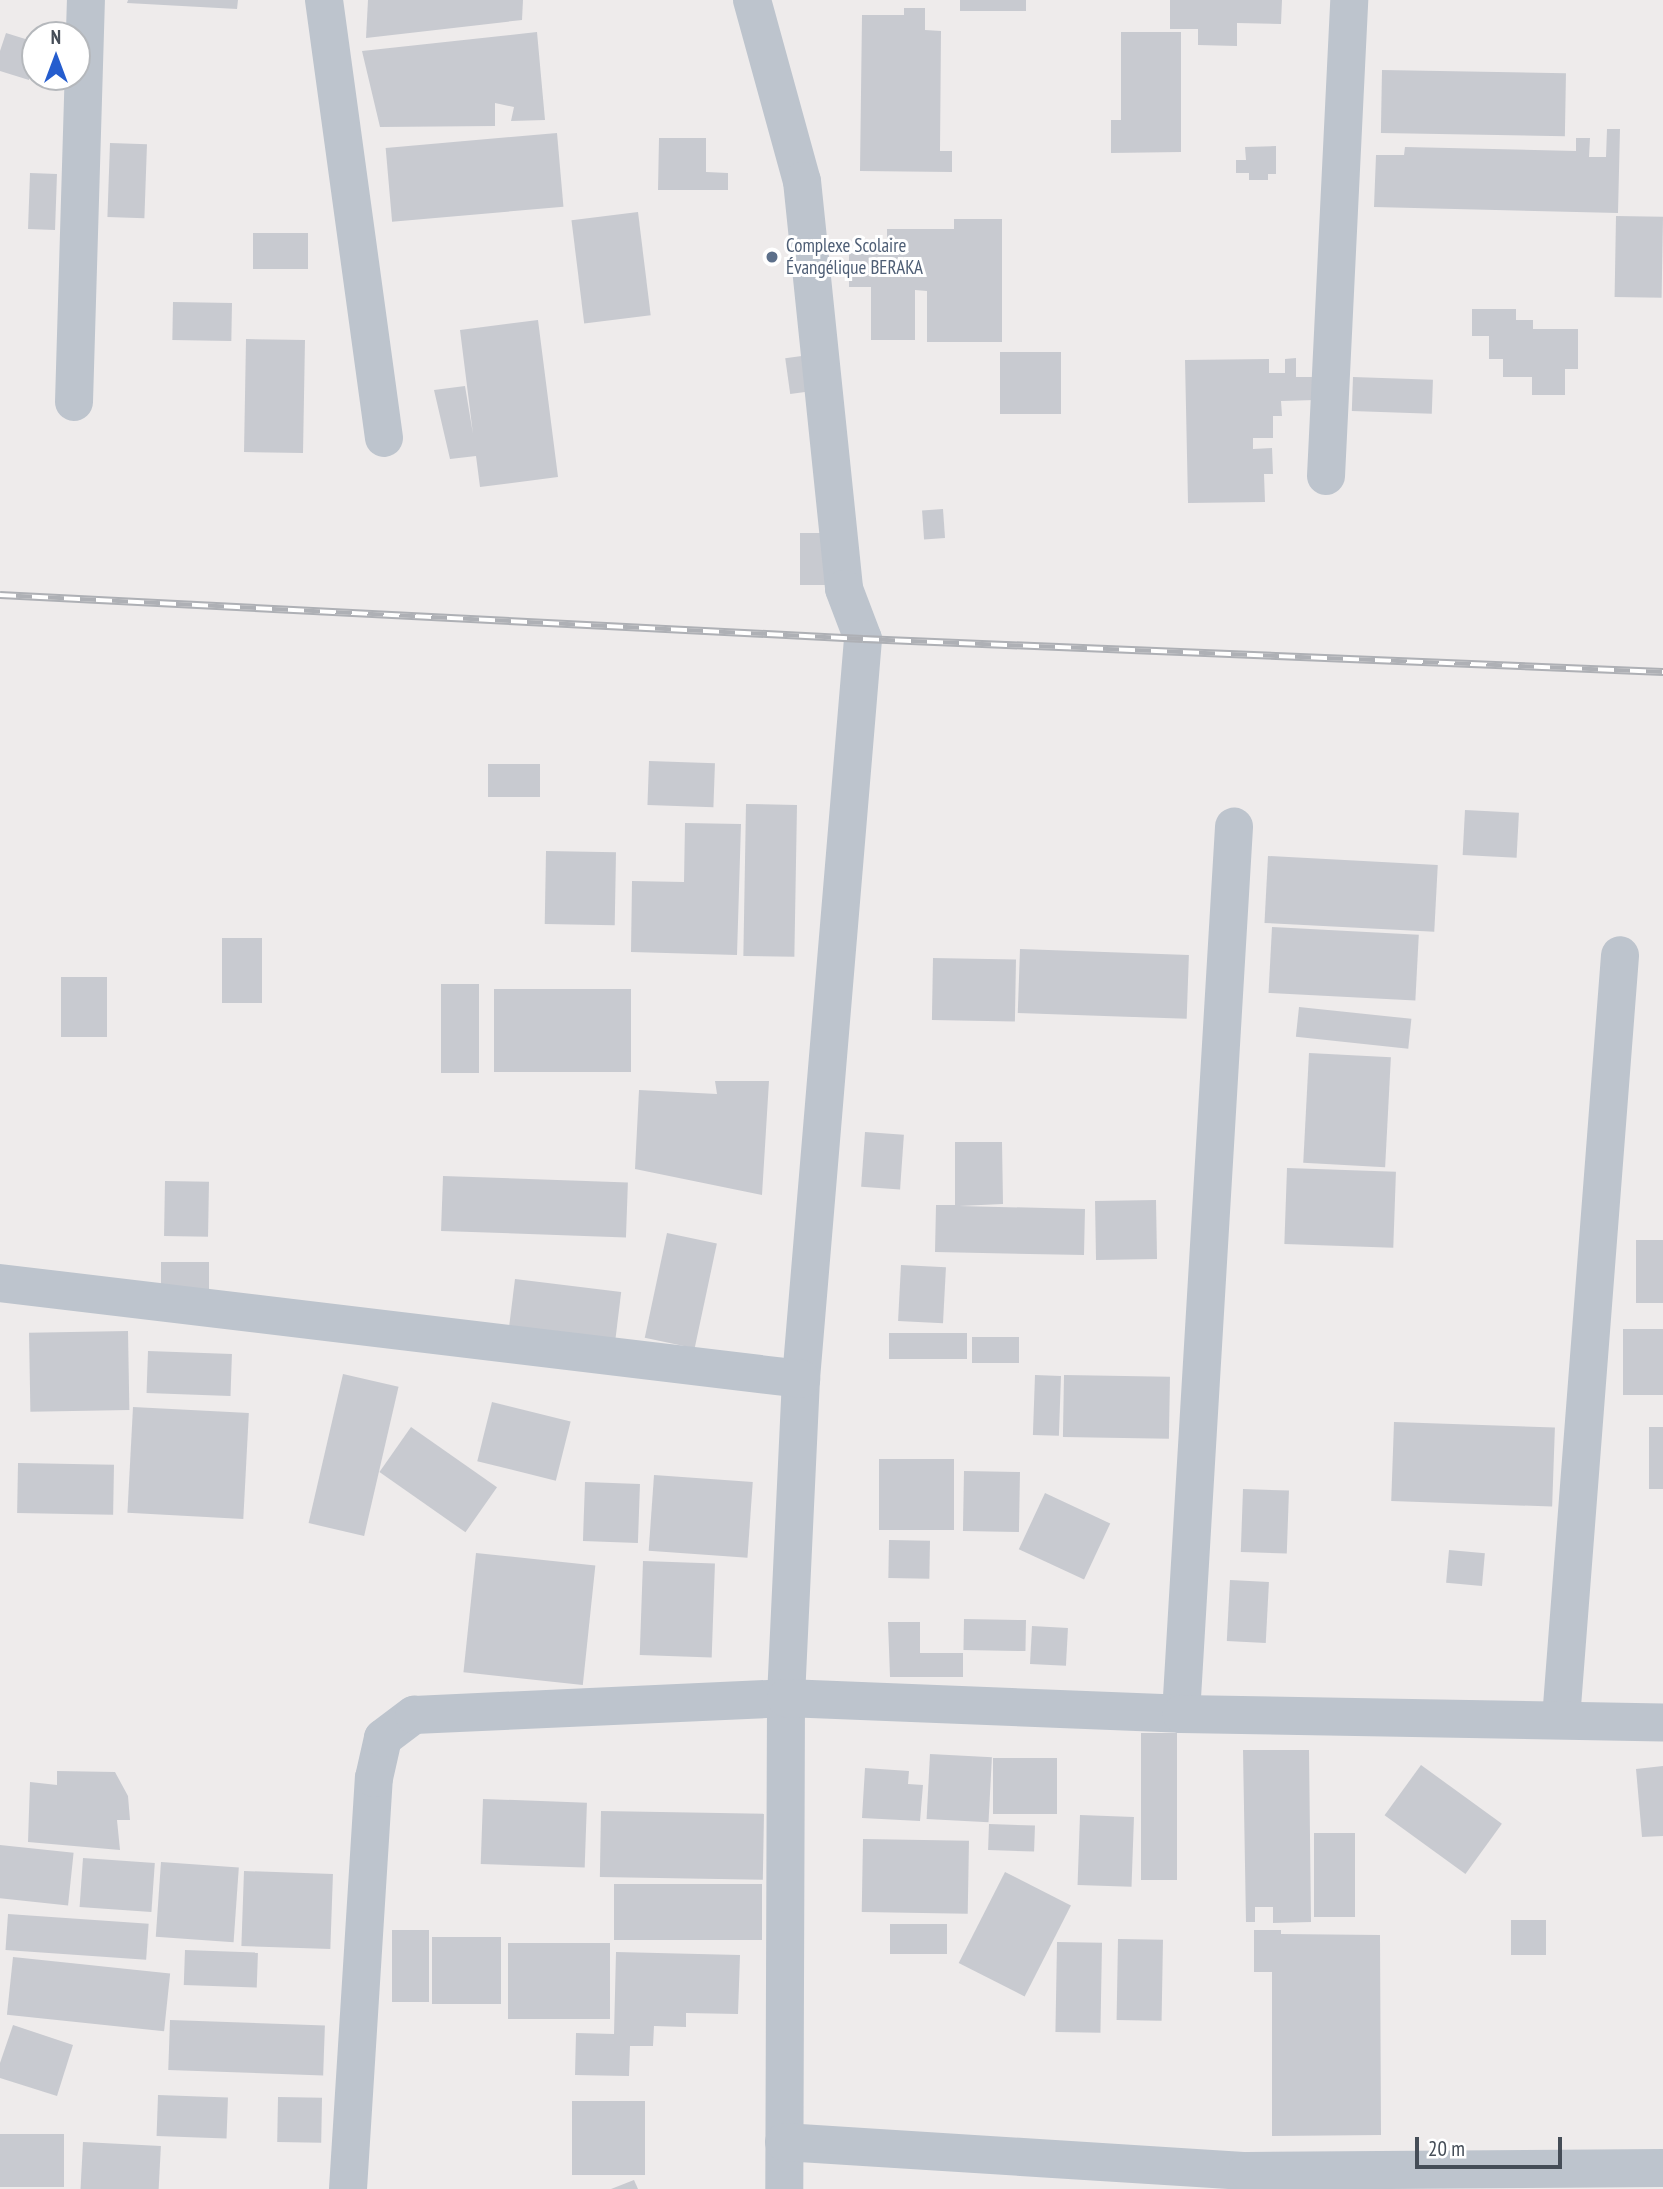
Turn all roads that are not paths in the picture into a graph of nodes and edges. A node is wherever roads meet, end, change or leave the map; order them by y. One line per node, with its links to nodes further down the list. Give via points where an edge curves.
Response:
1 (86, 0): 5 (street)
2 (324, 0): 6 (street)
3 (752, 0): 11 (street, via 802,181 844,589 863,639)
4 (1349, 0): 7 (street)
5 (75, 402)
6 (384, 438)
7 (1326, 476)
8 (1234, 827): 13 (street)
9 (1620, 955): 14 (street)
10 (0, 1283): 11 (street)
11 (801, 1379): 12 (street)
12 (786, 1698): 13 (street); 16 (street); 19 (street, via 414,1715 383,1738 374,1778)
13 (1181, 1714): 14 (street)
14 (1561, 1719): 15 (street)
15 (1663, 1722)
16 (784, 2142): 18 (street); 20 (street)
17 (1663, 2168): 18 (street)
18 (1247, 2180)
19 (348, 2189)
20 (784, 2189)

